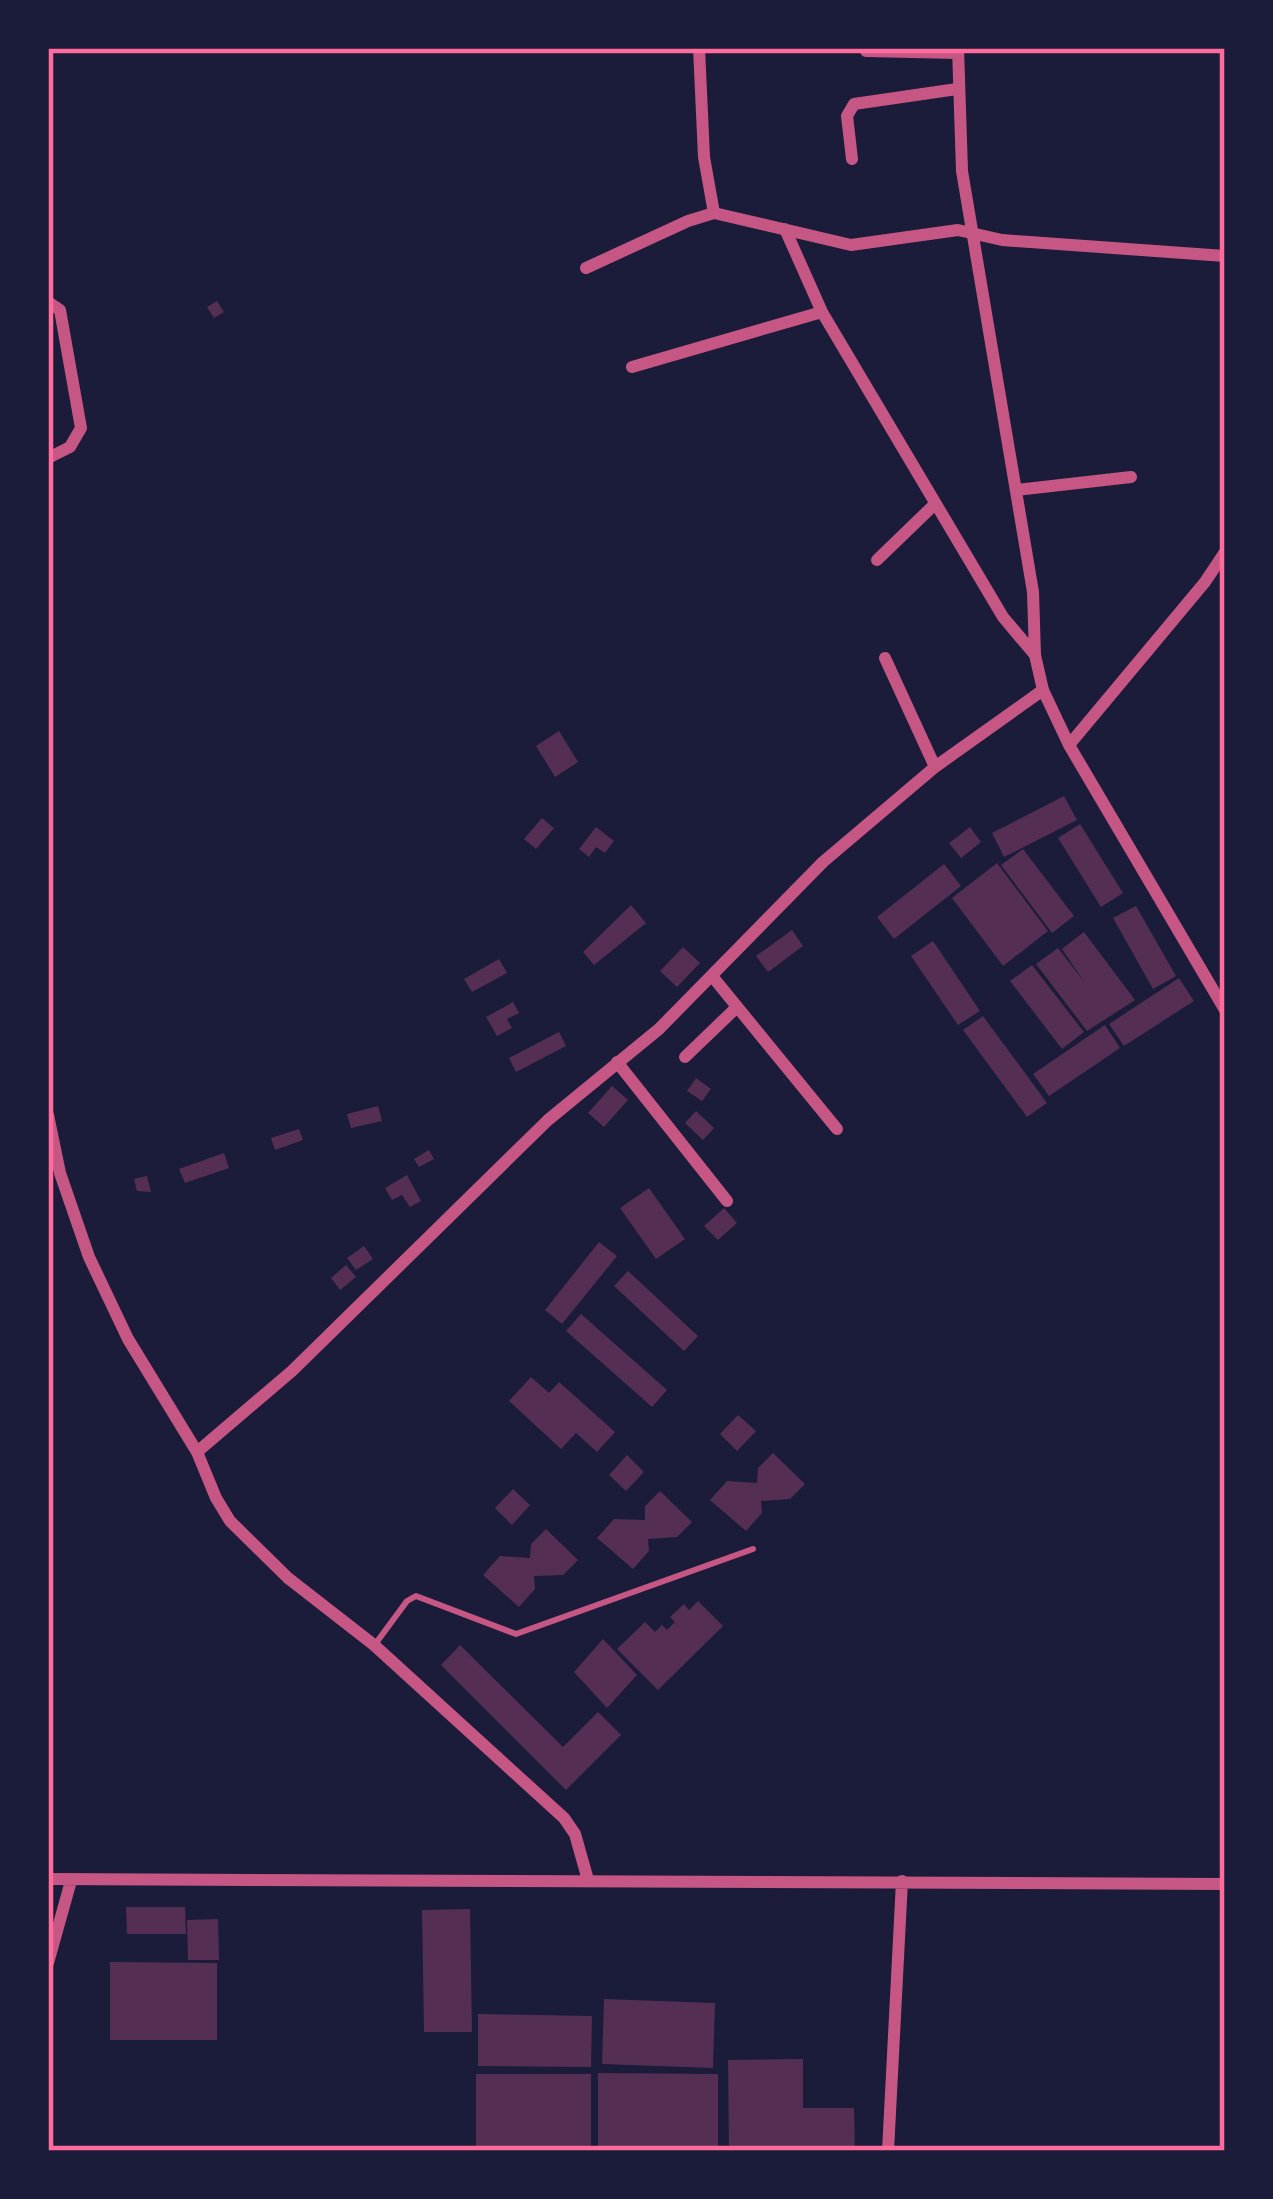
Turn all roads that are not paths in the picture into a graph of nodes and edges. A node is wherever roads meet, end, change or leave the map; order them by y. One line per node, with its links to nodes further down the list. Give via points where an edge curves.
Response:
1 (699, 48): 6 (street)
2 (958, 50): 3 (street); 4 (street)
3 (866, 51)
4 (958, 89): 5 (street, via 854,104 847,116); 8 (street)
5 (852, 158)
6 (714, 213): 7 (street); 10 (street)
7 (785, 230): 8 (street, via 851,245 944,230); 12 (street)
8 (973, 235): 9 (street); 16 (street)
9 (1225, 256)
10 (586, 268)
11 (48, 302): 14 (street, via 60,310 81,428 70,447)
12 (822, 312): 13 (street); 17 (street)
13 (632, 367)
14 (48, 458)
15 (1131, 477): 16 (street)
16 (1016, 490): 20 (street)
17 (935, 504): 19 (street); 20 (street)
18 (1225, 552): 23 (street)
19 (877, 560)
20 (1035, 655): 22 (street)
21 (885, 658): 24 (street)
22 (1043, 690): 23 (street); 24 (street)
23 (1069, 745): 27 (street)
24 (934, 767): 25 (street, via 823,862)
25 (712, 976): 26 (street); 29 (street)
26 (737, 1007): 28 (street); 31 (street)
27 (1225, 1010)
28 (686, 1057)
29 (617, 1062): 32 (street); 33 (street)
30 (48, 1115): 33 (street, via 89,1257 128,1340)
31 (836, 1129)
32 (727, 1202)
33 (197, 1452): 35 (street, via 215,1498 248,1541)
34 (753, 1549): 35 (lane, via 516,1634 416,1597)
35 (374, 1646): 37 (street, via 564,1818)
36 (48, 1879): 38 (street)
37 (587, 1880): 38 (street); 39 (street)
38 (71, 1881): 41 (street)
39 (902, 1881): 40 (street); 42 (street)
40 (1225, 1884)
41 (48, 1964)
42 (888, 2151)

